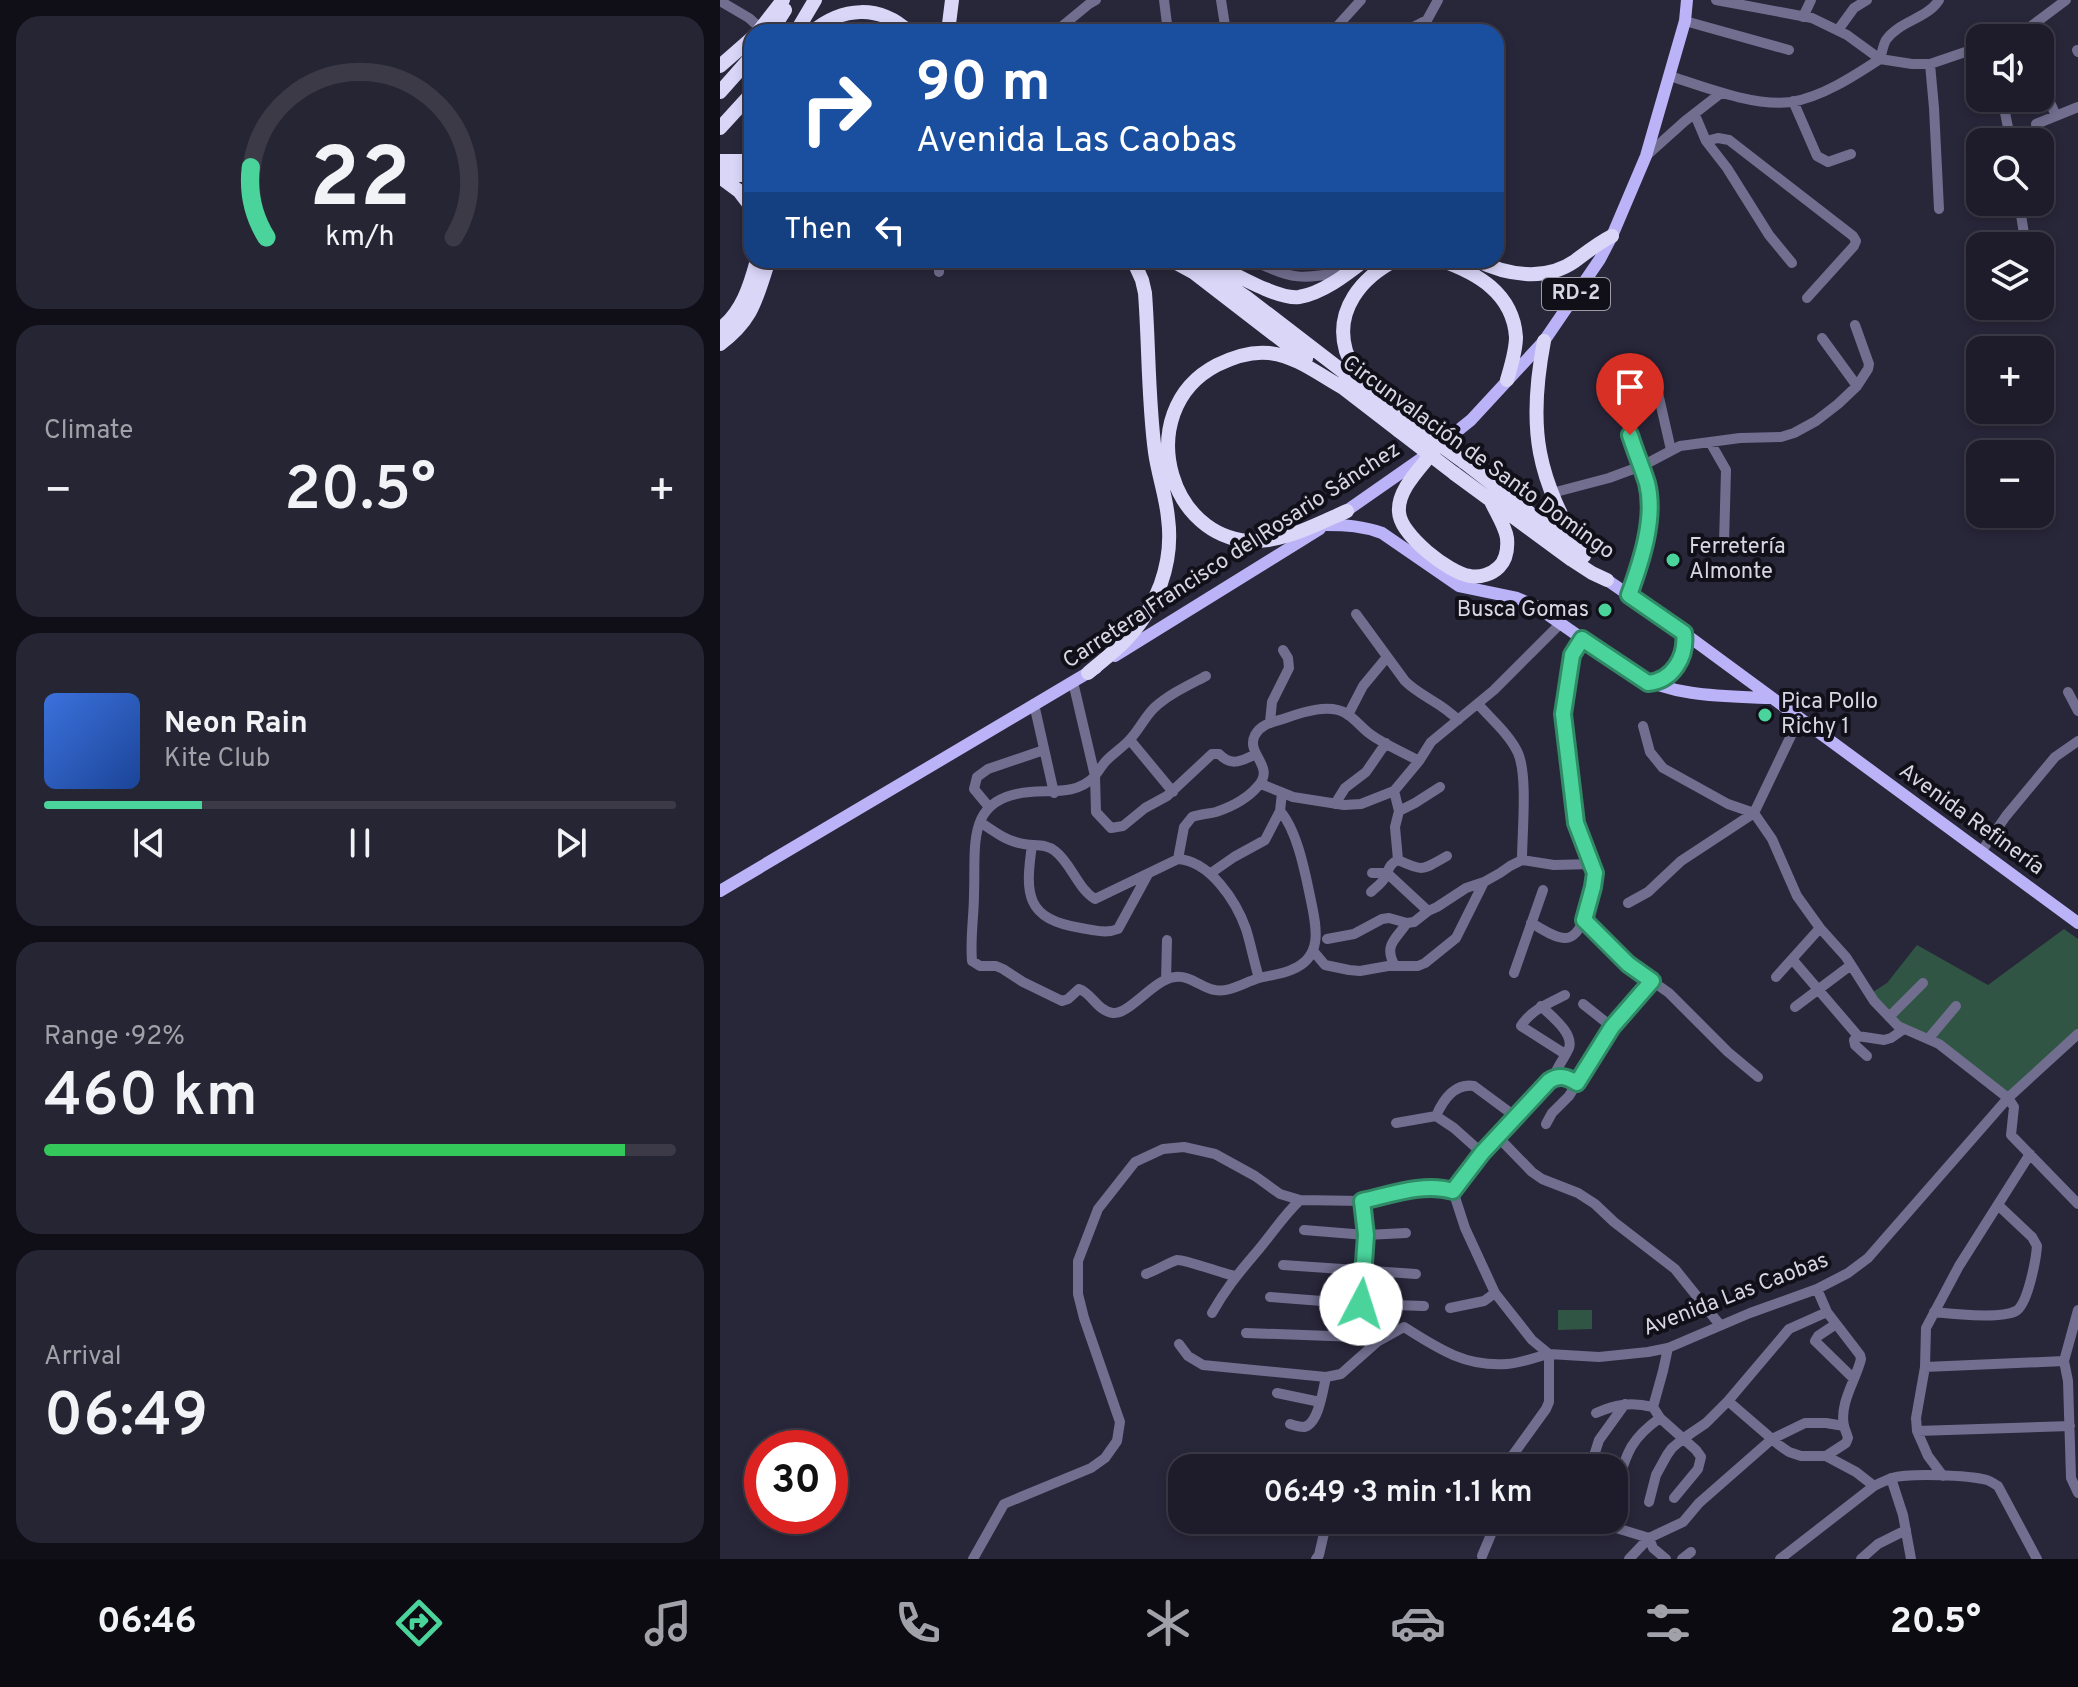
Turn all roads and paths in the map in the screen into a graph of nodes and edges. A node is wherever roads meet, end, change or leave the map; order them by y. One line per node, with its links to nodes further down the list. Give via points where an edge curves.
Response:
1 (783, 0): 22 (highway)
2 (792, 0): 23 (highway)
3 (815, 0): 24 (highway)
4 (952, 0): 27 (highway)
5 (1096, 0): 28 (street)
6 (1164, 0): 29 (street)
7 (1221, 0): 30 (street)
8 (1361, 0): 31 (street)
9 (1438, 0): 32 (street)
10 (1687, 0): 20 (main road, Carretera Francisco del Rosario Sánchez / RD-2)
11 (1716, 0): 18 (street)
12 (1781, 0): 18 (street)
13 (1811, 0): 19 (street)
14 (1867, 0): 34 (street)
15 (1939, 0): 38 (street, via 1885,41)
16 (2066, 0): 33 (street)
17 (720, 1): 21 (street)
18 (1778, 12): 19 (street)
19 (1803, 17): 34 (street)
20 (1685, 21): 36 (street); 42 (main road, Carretera Francisco del Rosario Sánchez / RD-2)
21 (753, 24)
22 (766, 24)
23 (769, 24)
24 (801, 24)
25 (824, 24): 26 (highway, via 848,12)
26 (898, 24)
27 (949, 24)
28 (1067, 24)
29 (1167, 24)
30 (1225, 24)
31 (1339, 24)
32 (1419, 24)
33 (2034, 24)
34 (1838, 30): 38 (street)
35 (744, 46): 41 (highway)
36 (1789, 50)
37 (1966, 52): 39 (street)
38 (1880, 59): 39 (street); 45 (street, via 1823,91)
39 (1930, 64): 60 (street)
40 (744, 65): 43 (highway)
41 (720, 66)
42 (1670, 76): 44 (street); 55 (main road, Carretera Francisco del Rosario Sánchez / RD-2)
43 (720, 92)
44 (1721, 93): 45 (street, via 1773,103); 49 (street)
45 (1793, 101): 54 (street, via 1817,156 1828,162)
46 (744, 102): 52 (highway)
47 (2078, 107): 50 (street)
48 (2054, 111): 50 (street)
49 (1695, 115): 53 (street); 55 (street)
50 (2056, 116): 51 (street)
51 (2036, 124)
52 (720, 128)
53 (1706, 141): 62 (street); 75 (street, via 1729,140 1853,236 1854,246)
54 (1851, 154)
55 (1646, 156): 61 (main road, Carretera Francisco del Rosario Sánchez / RD-2)
56 (744, 163): 57 (highway)
57 (721, 169): 58 (highway); 59 (highway)
58 (744, 173)
59 (744, 198)
60 (1939, 209)
61 (1612, 236): 73 (highway, via 1572,264 1546,272 1523,275); 79 (main road, Carretera Francisco del Rosario Sánchez / RD-2)
62 (1792, 263)
63 (755, 268): 77 (highway, via 738,310)
64 (766, 268): 80 (highway, via 755,304)
65 (1137, 268): 107 (highway, via 1145,293 1154,449 1168,515 1168,555 1148,611 1123,643)
66 (1186, 268): 85 (highway, Circunvalación de Santo Domingo)
67 (1202, 268): 86 (highway, Circunvalación de Santo Domingo)
68 (1222, 268): 74 (highway, via 1289,297 1312,293)
69 (1269, 268): 74 (street, via 1297,278)
70 (1355, 268): 74 (highway)
71 (1380, 268): 86 (highway, via 1355,293 1343,329)
72 (1458, 268): 82 (highway, via 1495,289 1511,316 1516,336)
73 (1501, 268)
74 (1352, 270)
75 (1807, 298)
76 (1855, 325): 84 (street, via 1869,364)
77 (720, 329)
78 (1822, 338): 84 (street)
79 (1544, 341): 82 (main road, Carretera Francisco del Rosario Sánchez / RD-2); 93 (highway, via 1535,417 1542,467)
80 (720, 344)
81 (1622, 376): 91 (street)
82 (1507, 380): 89 (main road, Carretera Francisco del Rosario Sánchez / RD-2)
83 (1656, 384): 90 (street)
84 (1857, 386): 88 (street, via 1794,433)
85 (1345, 389): 87 (highway, Circunvalación de Santo Domingo); 95 (highway, via 1286,357 1250,353 1231,358 1209,369 1181,399 1172,418 1167,457 1182,499 1208,526 1225,535 1266,541)
86 (1364, 389): 87 (highway, Circunvalación de Santo Domingo)
87 (1402, 426): 92 (highway, Circunvalación de Santo Domingo, bridge)
88 (1710, 442): 90 (street); 97 (street, via 1726,470)
89 (1435, 449): 94 (highway, via 1400,500 1402,523 1417,543 1461,574 1489,574 1506,557 1507,536); 95 (main road, Carretera Francisco del Rosario Sánchez / RD-2)
90 (1671, 450): 91 (street)
91 (1640, 466): 93 (street); 100 (street, via 1648,486 1649,523)
92 (1460, 468): 94 (highway, Circunvalación de Santo Domingo); 98 (highway, Circunvalación de Santo Domingo)
93 (1552, 493): 98 (highway)
94 (1490, 499): 99 (highway, Circunvalación de Santo Domingo)
95 (1347, 511): 96 (main road, Carretera Francisco del Rosario Sánchez / RD-2)
96 (1326, 525): 102 (main road, via 1382,533 1459,586 1517,598); 107 (main road, Carretera Francisco del Rosario Sánchez / RD-2)
97 (1724, 543)
98 (1584, 556): 99 (highway, Circunvalación de Santo Domingo)
99 (1607, 580): 100 (main road, Avenida Refinería)
100 (1629, 595): 103 (main road, Avenida Refinería)
101 (1356, 614): 106 (street)
102 (1560, 624): 104 (main road); 114 (street)
103 (1684, 633): 110 (main road, via 1683,654 1675,668 1666,678); 112 (main road, Avenida Refinería)
104 (1582, 639): 110 (main road); 146 (street, via 1572,655 1563,714 1576,823)
105 (1283, 650): 119 (street, via 1289,668 1272,702)
106 (1387, 657): 116 (street); 118 (street, via 1412,689)
107 (1088, 673): 109 (main road, Carretera Francisco del Rosario Sánchez / RD-2)
108 (1206, 676): 121 (street, via 1160,703)
109 (1073, 682): 113 (main road, Carretera Francisco del Rosario Sánchez / RD-2); 127 (street)
110 (1648, 683): 112 (main road, via 1689,693)
111 (2068, 692): 115 (street)
112 (1770, 698): 117 (main road, Avenida Refinería)
113 (1034, 704): 124 (street); 153 (main road, Carretera Francisco del Rosario Sánchez / RD-2)
114 (1478, 704): 118 (street); 145 (street, via 1520,759)
115 (2078, 711)
116 (1348, 715): 119 (street, via 1325,710); 123 (street)
117 (1799, 719): 138 (street); 141 (main road, Avenida Refinería)
118 (1458, 720): 126 (street, via 1431,742)
119 (1270, 722): 125 (street, via 1255,735)
120 (1643, 726): 138 (street, via 1650,752 1663,768)
121 (1130, 740): 127 (street); 131 (street)
122 (2078, 741): 141 (street, via 2055,757)
123 (1386, 743): 126 (street); 134 (street)
124 (1044, 750): 132 (street); 135 (street, via 977,777 974,789)
125 (1256, 754): 128 (street, via 1263,768); 131 (street, via 1236,763 1212,754)
126 (1419, 761): 130 (street)
127 (1095, 776): 131 (street, via 1096,812 1111,828 1123,826); 132 (street)
128 (1261, 784): 133 (street); 143 (street, via 1238,802 1192,817 1184,827)
129 (1440, 787): 137 (street)
130 (1394, 791): 134 (street, via 1361,804); 137 (street)
131 (1173, 792)
132 (1054, 793): 135 (street, via 1020,793)
133 (1282, 793): 134 (street); 136 (street)
134 (1335, 804)
135 (989, 807): 139 (street)
136 (1280, 811): 147 (street, via 1265,840); 164 (street, via 1308,886 1316,926)
137 (1399, 811): 144 (street)
138 (1754, 813): 155 (street); 161 (street, via 1772,839 1797,896)
139 (980, 822): 140 (street, via 1011,841); 171 (street, via 971,945 975,964 996,966 1062,1001 1084,989 1112,1013)
140 (1032, 845): 150 (street, via 1053,848 1095,899); 150 (street, via 1028,891 1034,907 1066,925 1118,929)
141 (1981, 852): 160 (main road, Avenida Refinería)
142 (1447, 856): 144 (street, via 1423,869)
143 (1178, 859): 147 (street); 150 (street)
144 (1398, 860): 149 (street)
145 (1522, 860): 146 (street); 151 (street)
146 (1593, 864): 157 (street, via 1595,879)
147 (1211, 873): 170 (street, via 1242,920)
148 (1372, 873): 149 (street)
149 (1387, 873): 154 (street); 156 (street)
150 (1148, 874)
151 (1484, 882): 156 (street); 167 (street, via 1456,938 1425,963)
152 (1543, 890): 159 (street)
153 (720, 891)
154 (1371, 892)
155 (1628, 903)
156 (1428, 911): 158 (street)
157 (1584, 920): 159 (street, via 1565,938); 172 (street)
158 (1407, 923): 162 (street, via 1382,919 1354,934); 167 (street, via 1389,948)
159 (1531, 923): 168 (street)
160 (2078, 923)
161 (1820, 928): 165 (street); 166 (street)
162 (1327, 939)
163 (1167, 940): 171 (street)
164 (1314, 952): 167 (street, via 1325,965 1349,970); 170 (street, via 1294,969)
165 (1792, 959): 169 (street); 174 (street)
166 (1851, 965): 174 (street); 180 (street)
167 (1395, 966)
168 (1514, 973)
169 (1776, 977)
170 (1259, 978): 171 (street, via 1216,991 1190,978)
171 (1166, 980)
172 (1652, 981): 181 (street); 189 (street)
173 (1923, 983): 180 (street)
174 (1819, 990): 179 (street); 184 (street)
175 (1565, 995): 177 (street)
176 (1583, 1004): 181 (street)
177 (1541, 1006): 186 (street, via 1569,1040); 186 (street, via 1521,1026)
178 (1956, 1006): 185 (street)
179 (1795, 1007)
180 (1889, 1017): 182 (street)
181 (1612, 1027): 190 (street)
182 (1904, 1029): 184 (street, via 1884,1040); 185 (street)
183 (2078, 1034): 191 (street, Avenida Las Caobas)
184 (1858, 1036): 187 (street, via 1855,1045)
185 (1929, 1038): 191 (street)
186 (1565, 1054): 188 (street)
187 (1867, 1056)
188 (1554, 1077): 190 (street); 193 (street)
189 (1758, 1077)
190 (1577, 1083): 195 (street)
191 (2008, 1098): 198 (street, via 2014,1107 2011,1135); 212 (street, Avenida Las Caobas, via 1868,1258)
192 (1436, 1116): 193 (street, via 1466,1084); 194 (street); 197 (street)
193 (1516, 1117): 196 (street)
194 (1396, 1123)
195 (1546, 1124)
196 (1498, 1137): 197 (street); 223 (street, via 1532,1172 1595,1204 1675,1269)
197 (1482, 1153): 199 (street)
198 (2030, 1154): 202 (street); 203 (street)
199 (1453, 1191): 201 (street, via 1418,1189); 213 (street)
200 (1300, 1200): 201 (street); 211 (street); 263 (street, via 1280,1194 1215,1154 1184,1147 1163,1149 1135,1162 1098,1209 1078,1261 1078,1294 1120,1422 1117,1441 1091,1468 1004,1504)
201 (1362, 1201): 206 (street)
202 (2078, 1204)
203 (1998, 1205): 220 (street); 220 (street, via 2037,1246 2023,1304 2013,1312 1969,1316)
204 (1304, 1230): 206 (street)
205 (1406, 1233): 206 (street)
206 (1366, 1235): 208 (street)
207 (1283, 1265): 208 (street)
208 (1364, 1271): 210 (street); 215 (street)
209 (1146, 1274): 211 (street, via 1177,1260)
210 (1416, 1274)
211 (1235, 1276): 221 (street)
212 (1817, 1289): 219 (street); 223 (street, Avenida Las Caobas)
213 (1495, 1293): 217 (street, via 1484,1301); 229 (street)
214 (1270, 1297): 215 (street)
215 (1361, 1304): 216 (street); 225 (street)
216 (1424, 1306)
217 (1450, 1308)
218 (2078, 1310): 230 (street)
219 (1827, 1312): 222 (street); 235 (street, via 1789,1329)
220 (1934, 1312): 231 (street, via 1926,1328)
221 (1212, 1313)
222 (1836, 1324): 233 (street, via 1860,1355); 233 (street, via 1815,1341)
223 (1720, 1325): 228 (street, Avenida Las Caobas)
224 (1246, 1333): 225 (street)
225 (1358, 1337): 226 (street)
226 (1377, 1342): 229 (street, Avenida Las Caobas, via 1404,1327 1474,1363 1508,1364); 232 (street, via 1341,1374)
227 (1179, 1344): 232 (street, via 1203,1365)
228 (1668, 1348): 229 (street, Avenida Las Caobas, via 1599,1357); 238 (street)
229 (1549, 1354): 247 (street, via 1549,1402)
230 (2064, 1361): 231 (street); 243 (street)
231 (1925, 1367): 244 (street)
232 (1326, 1377): 236 (street)
233 (1854, 1379): 242 (street)
234 (1277, 1393): 236 (street)
235 (1728, 1401): 245 (street); 246 (street)
236 (1320, 1402): 241 (street, via 1310,1424)
237 (1625, 1404): 238 (street); 239 (street); 248 (street)
238 (1653, 1407): 240 (street)
239 (1596, 1413)
240 (1660, 1418): 245 (street); 249 (street)
241 (1290, 1424)
242 (1844, 1426): 246 (street, via 1805,1423); 250 (street, via 1846,1443)
243 (2070, 1426): 244 (street); 254 (street, via 2071,1478)
244 (1917, 1431): 251 (street)
245 (1684, 1438): 255 (street, via 1701,1463); 256 (street, via 1662,1462)
246 (1772, 1439): 250 (street, via 1801,1456); 261 (street, via 1683,1522)
247 (1514, 1454)
248 (1594, 1454)
249 (1627, 1454)
250 (1826, 1456): 253 (street)
251 (1943, 1476): 252 (street); 270 (street, via 1998,1486)
252 (1891, 1478): 253 (street); 257 (street)
253 (1874, 1486): 267 (street)
254 (2078, 1493)
255 (1674, 1498)
256 (1649, 1502)
257 (1906, 1530): 268 (street); 269 (street)
258 (1628, 1531): 261 (street)
259 (1324, 1534): 264 (street)
260 (1490, 1534): 262 (street)
261 (1649, 1538): 265 (street); 266 (street)
262 (1482, 1556)
263 (973, 1559)
264 (1316, 1559)
265 (1629, 1559)
266 (1666, 1559)
267 (1780, 1559)
268 (1861, 1559)
269 (1911, 1559)
270 (2037, 1559)

